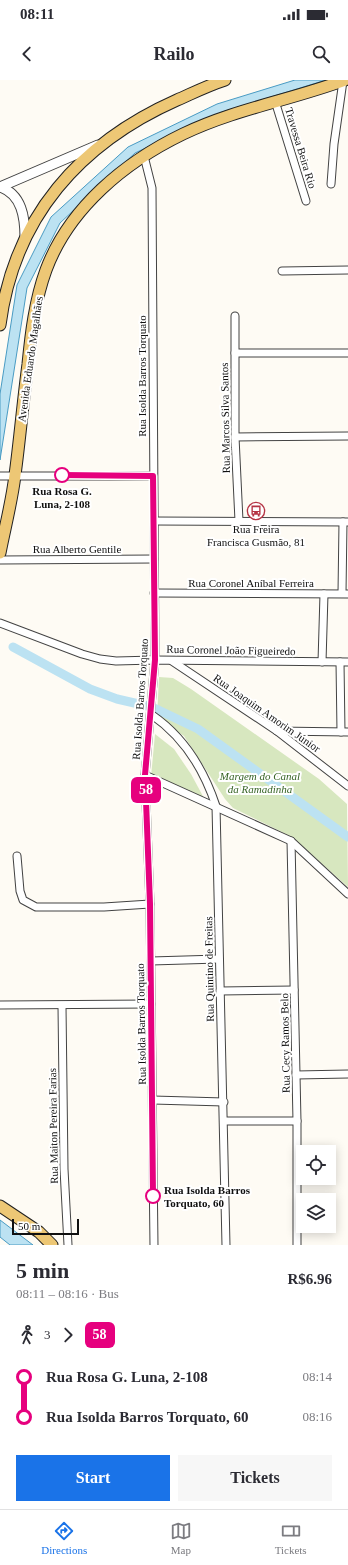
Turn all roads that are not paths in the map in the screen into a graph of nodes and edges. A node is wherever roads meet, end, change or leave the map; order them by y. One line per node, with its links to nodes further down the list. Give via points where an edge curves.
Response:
1 (344, 80): 3 (main road, Avenida Eduardo Magalhães); 6 (street, Travessa Beira Rio)
2 (218, 81): 4 (main road, via 163,106 126,126)
3 (275, 101): 5 (main road, Avenida Eduardo Magalhães, via 224,116 182,134); 8 (street, Travessa Beira Rio)
4 (99, 145): 7 (street); 9 (main road, via 63,180)
5 (144, 156): 18 (main road, Avenida Eduardo Magalhães, via 101,190 77,215 46,270 35,311); 19 (street, Rua Isolda Barros Torquato, via 152,188)
6 (331, 184)
7 (0, 187): 9 (street, via 7,189 17,200 24,217)
8 (306, 201)
9 (25, 238): 13 (main road, via 10,275)
10 (348, 270): 11 (street)
11 (282, 271)
12 (235, 316): 14 (street, Rua Marcos Silva Santos)
13 (0, 325)
14 (235, 353): 15 (street); 17 (street, Rua Marcos Silva Santos)
15 (348, 353)
16 (348, 436): 17 (street)
17 (235, 437): 21 (street, Rua Marcos Silva Santos)
18 (8, 476): 19 (street); 23 (main road, Avenida Eduardo Magalhães)
19 (153, 476): 20 (street, Rua Isolda Barros Torquato)
20 (154, 521): 21 (street); 24 (street, Rua Isolda Barros Torquato)
21 (238, 521): 22 (street)
22 (345, 522): 27 (street)
23 (0, 553)
24 (154, 559): 25 (street, Rua Alberto Gentile); 26 (street, Rua Isolda Barros Torquato)
25 (0, 560)
26 (154, 593): 28 (street, Rua Coronel Aníbal Ferreira); 30 (street, Rua Isolda Barros Torquato)
27 (345, 593): 28 (street, Rua Coronel Aníbal Ferreira)
28 (324, 594): 32 (street)
29 (0, 623): 30 (street, Rua Coronel João Figueiredo, via 100,659 129,662)
30 (155, 660): 31 (street, Rua Coronel João Figueiredo); 34 (street, Rua Isolda Barros Torquato)
31 (172, 661): 32 (street, Rua Coronel João Figueiredo); 35 (street, Rua Joaquim Amorim Júnior)
32 (322, 662): 33 (street, Rua Coronel João Figueiredo)
33 (344, 662): 36 (street)
34 (152, 715): 37 (street, Rua Isolda Barros Torquato); 39 (street, Rua Quintino de Freitas, via 167,726 187,749 208,783)
35 (277, 731): 36 (street); 38 (street, Rua Joaquim Amorim Júnior)
36 (344, 732)
37 (145, 775): 39 (street); 43 (street, Rua Isolda Barros Torquato)
38 (348, 786)
39 (216, 806): 40 (street); 44 (street, Rua Quintino de Freitas)
40 (291, 841): 42 (street); 46 (street, Rua Cecy Ramos Belo)
41 (17, 856): 43 (street, via 21,896 23,900 36,907)
42 (348, 894)
43 (150, 904): 45 (street, Rua Isolda Barros Torquato)
44 (219, 959): 45 (street); 47 (street, Rua Quintino de Freitas)
45 (151, 961): 48 (street, Rua Isolda Barros Torquato)
46 (294, 990): 47 (street); 52 (street, Rua Cecy Ramos Belo)
47 (220, 991): 54 (street, Rua Quintino de Freitas)
48 (151, 1004): 50 (street); 53 (street, Rua Isolda Barros Torquato)
49 (0, 1005): 50 (street)
50 (62, 1006): 59 (street, Rua Maiton Pereira Farias)
51 (348, 1074): 52 (street)
52 (296, 1075): 56 (street, Rua Cecy Ramos Belo)
53 (153, 1100): 54 (street); 60 (street, Rua Isolda Barros Torquato)
54 (224, 1102): 55 (street, Rua Quintino de Freitas)
55 (224, 1121): 56 (street); 61 (street, Rua Quintino de Freitas)
56 (297, 1121): 62 (street, Rua Cecy Ramos Belo)
57 (0, 1206): 58 (main road, via 39,1232)
58 (52, 1245)
59 (68, 1245)
60 (154, 1245)
61 (226, 1245)
62 (298, 1245)

